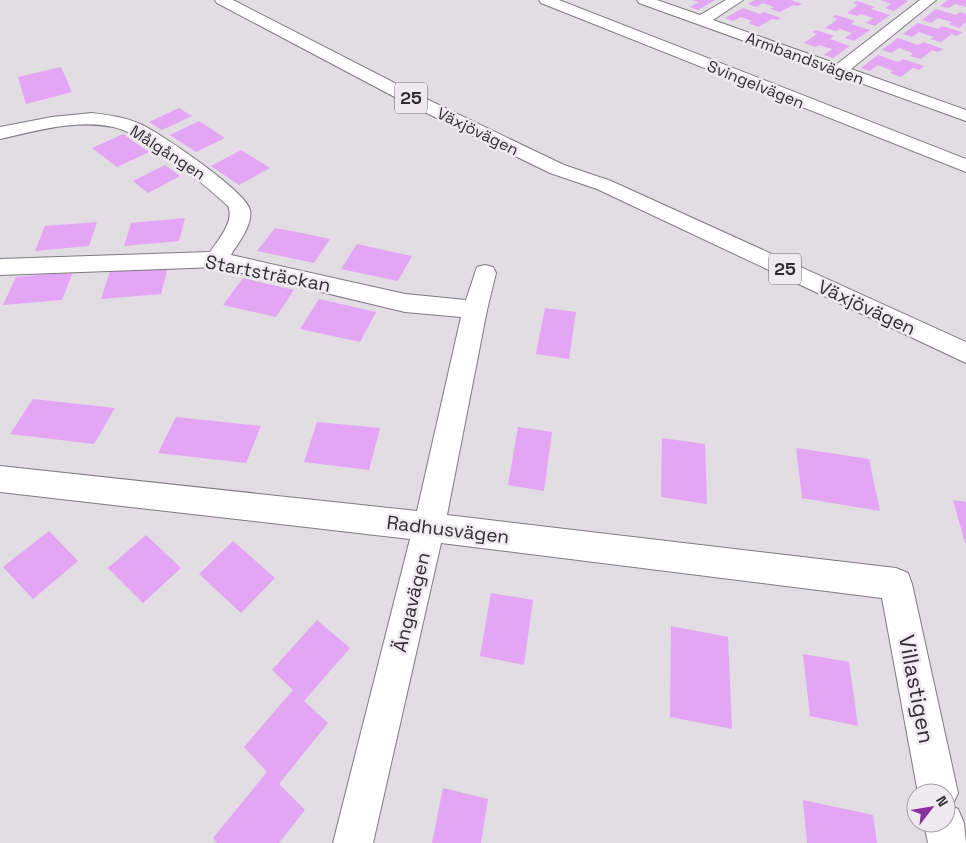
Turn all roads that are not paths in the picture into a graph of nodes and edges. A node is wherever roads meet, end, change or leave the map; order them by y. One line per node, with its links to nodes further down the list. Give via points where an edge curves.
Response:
1 (222, 0): 12 (main road, Växjövägen / 25, via 412,99 557,169)
2 (546, 0): 11 (main road, Svingelvägen)
3 (644, 0): 6 (main road, Armbandsvägen)
4 (736, 0): 6 (main road)
5 (929, 0): 8 (main road)
6 (701, 21): 8 (main road, Armbandsvägen)
7 (388, 68): 12 (main road, Växjövägen / 25, via 562,156)
8 (839, 70): 9 (main road, Armbandsvägen)
9 (966, 116)
10 (0, 134): 13 (main road, Målgången, via 82,119 105,120 138,130 238,202 238,222)
11 (966, 166)
12 (604, 185): 17 (main road, Växjövägen / 25)
13 (216, 259): 14 (main road, Startsträckan); 16 (main road, Startsträckan, via 405,303)
14 (0, 268)
15 (485, 273): 16 (main road, Ängavägen)
16 (475, 310): 19 (main road, Ängavägen)
17 (966, 353)
18 (0, 478): 19 (main road, Radhusvägen)
19 (429, 527): 20 (main road, Radhusvägen); 22 (main road, Ängavägen)
20 (896, 584): 21 (main road, Villastigen)
21 (936, 783)
22 (353, 843)

